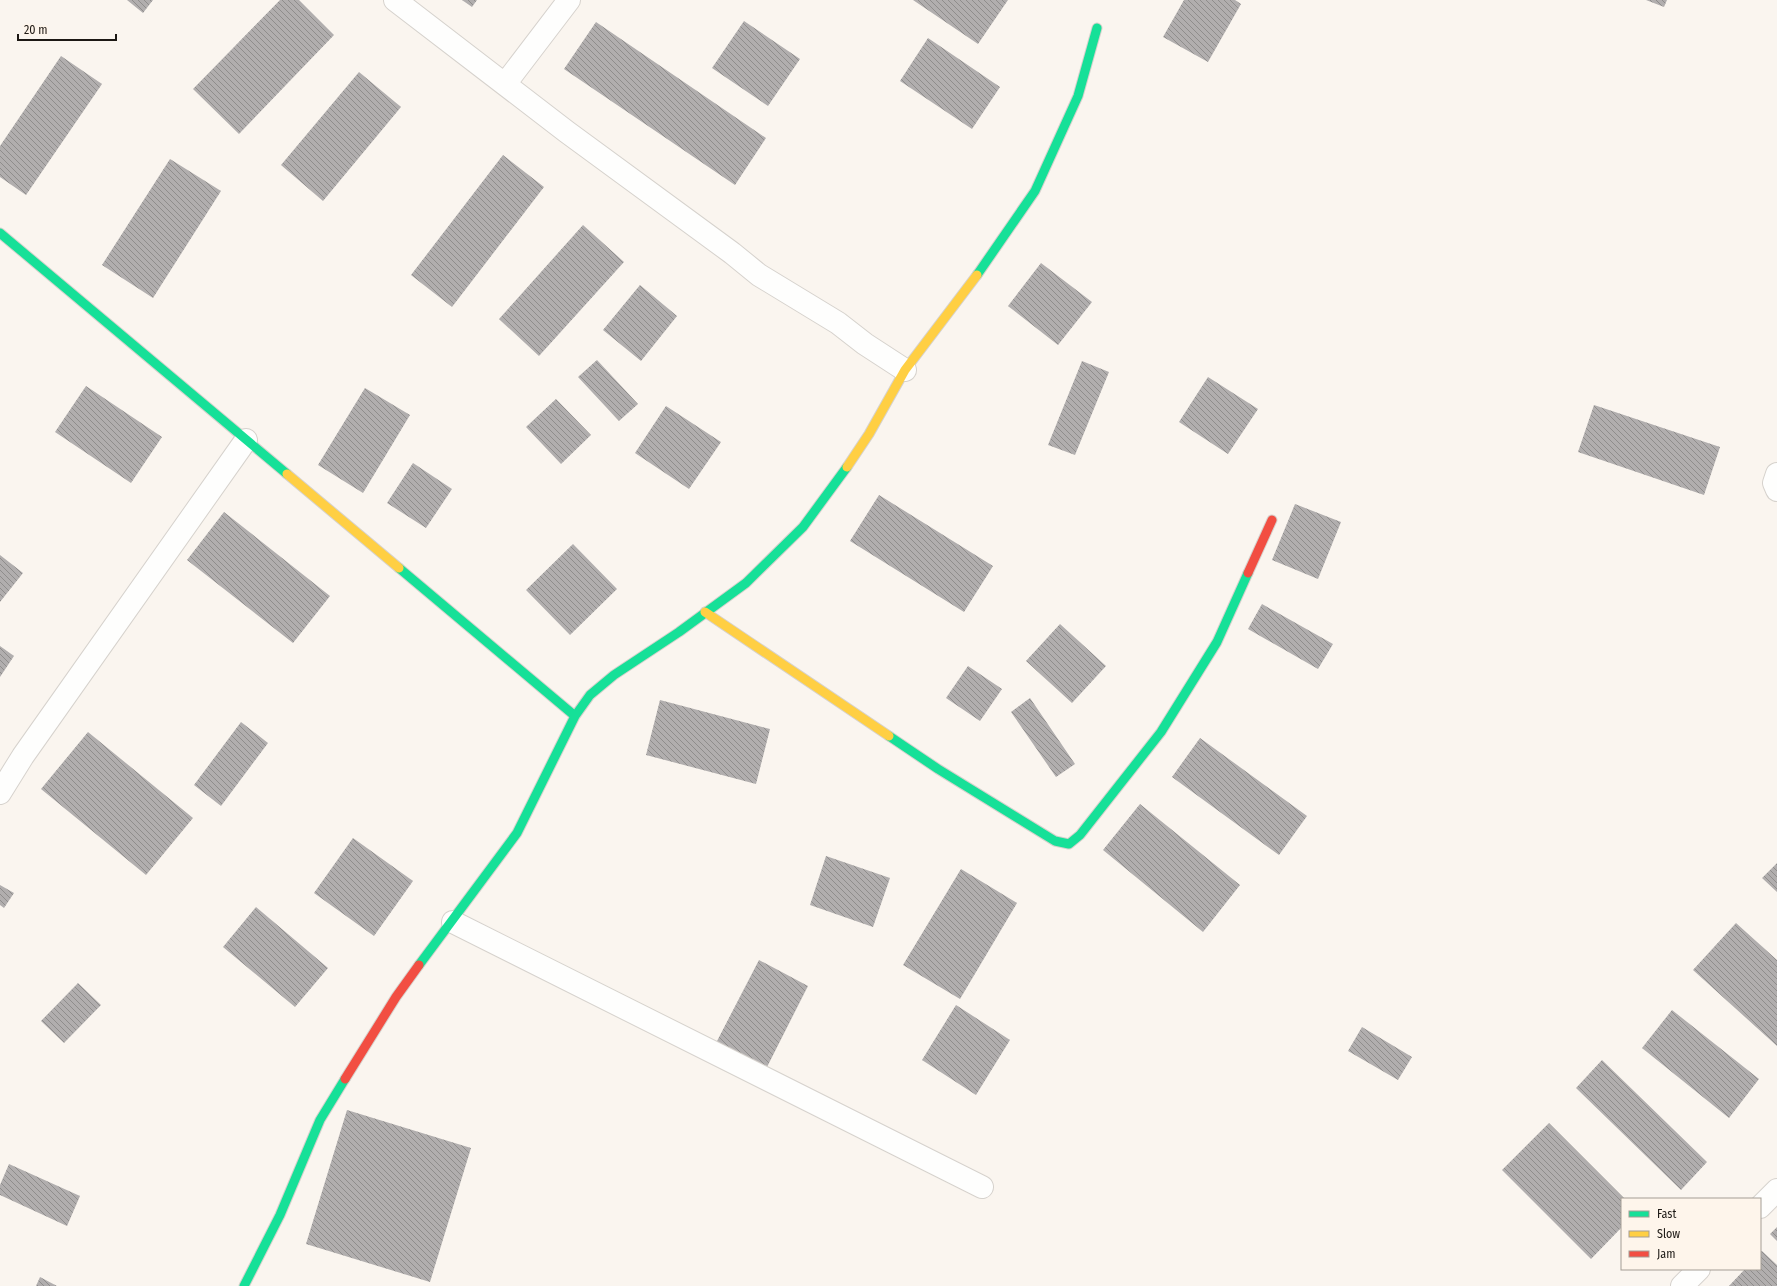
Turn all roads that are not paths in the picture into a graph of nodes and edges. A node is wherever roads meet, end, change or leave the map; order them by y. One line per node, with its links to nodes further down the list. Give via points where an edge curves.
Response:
1 (395, 0): 4 (street)
2 (569, 0): 4 (street)
3 (1097, 28): 6 (street, via 1078,96 1035,191 968,288)
4 (505, 84): 6 (street, via 759,275 838,323)
5 (0, 233): 7 (street)
6 (905, 370): 11 (street, via 869,434 839,480 803,527 746,583)
7 (246, 440): 12 (street); 13 (street, via 23,756)
8 (1777, 474): 9 (street, via 1774,483)
9 (1777, 490)
10 (1272, 520): 11 (street, via 1217,642 1185,694 1156,738 1080,835 1069,844 1055,841 938,769)
11 (705, 612): 12 (street, via 614,675 590,696)
12 (575, 716): 14 (street, via 517,833)
13 (0, 793)
14 (453, 922): 15 (street); 19 (street, via 396,997 320,1120 280,1215)
15 (982, 1187)
16 (1777, 1190): 17 (street)
17 (1761, 1206)
18 (1698, 1270): 20 (street)
19 (244, 1286)
20 (1682, 1286)

